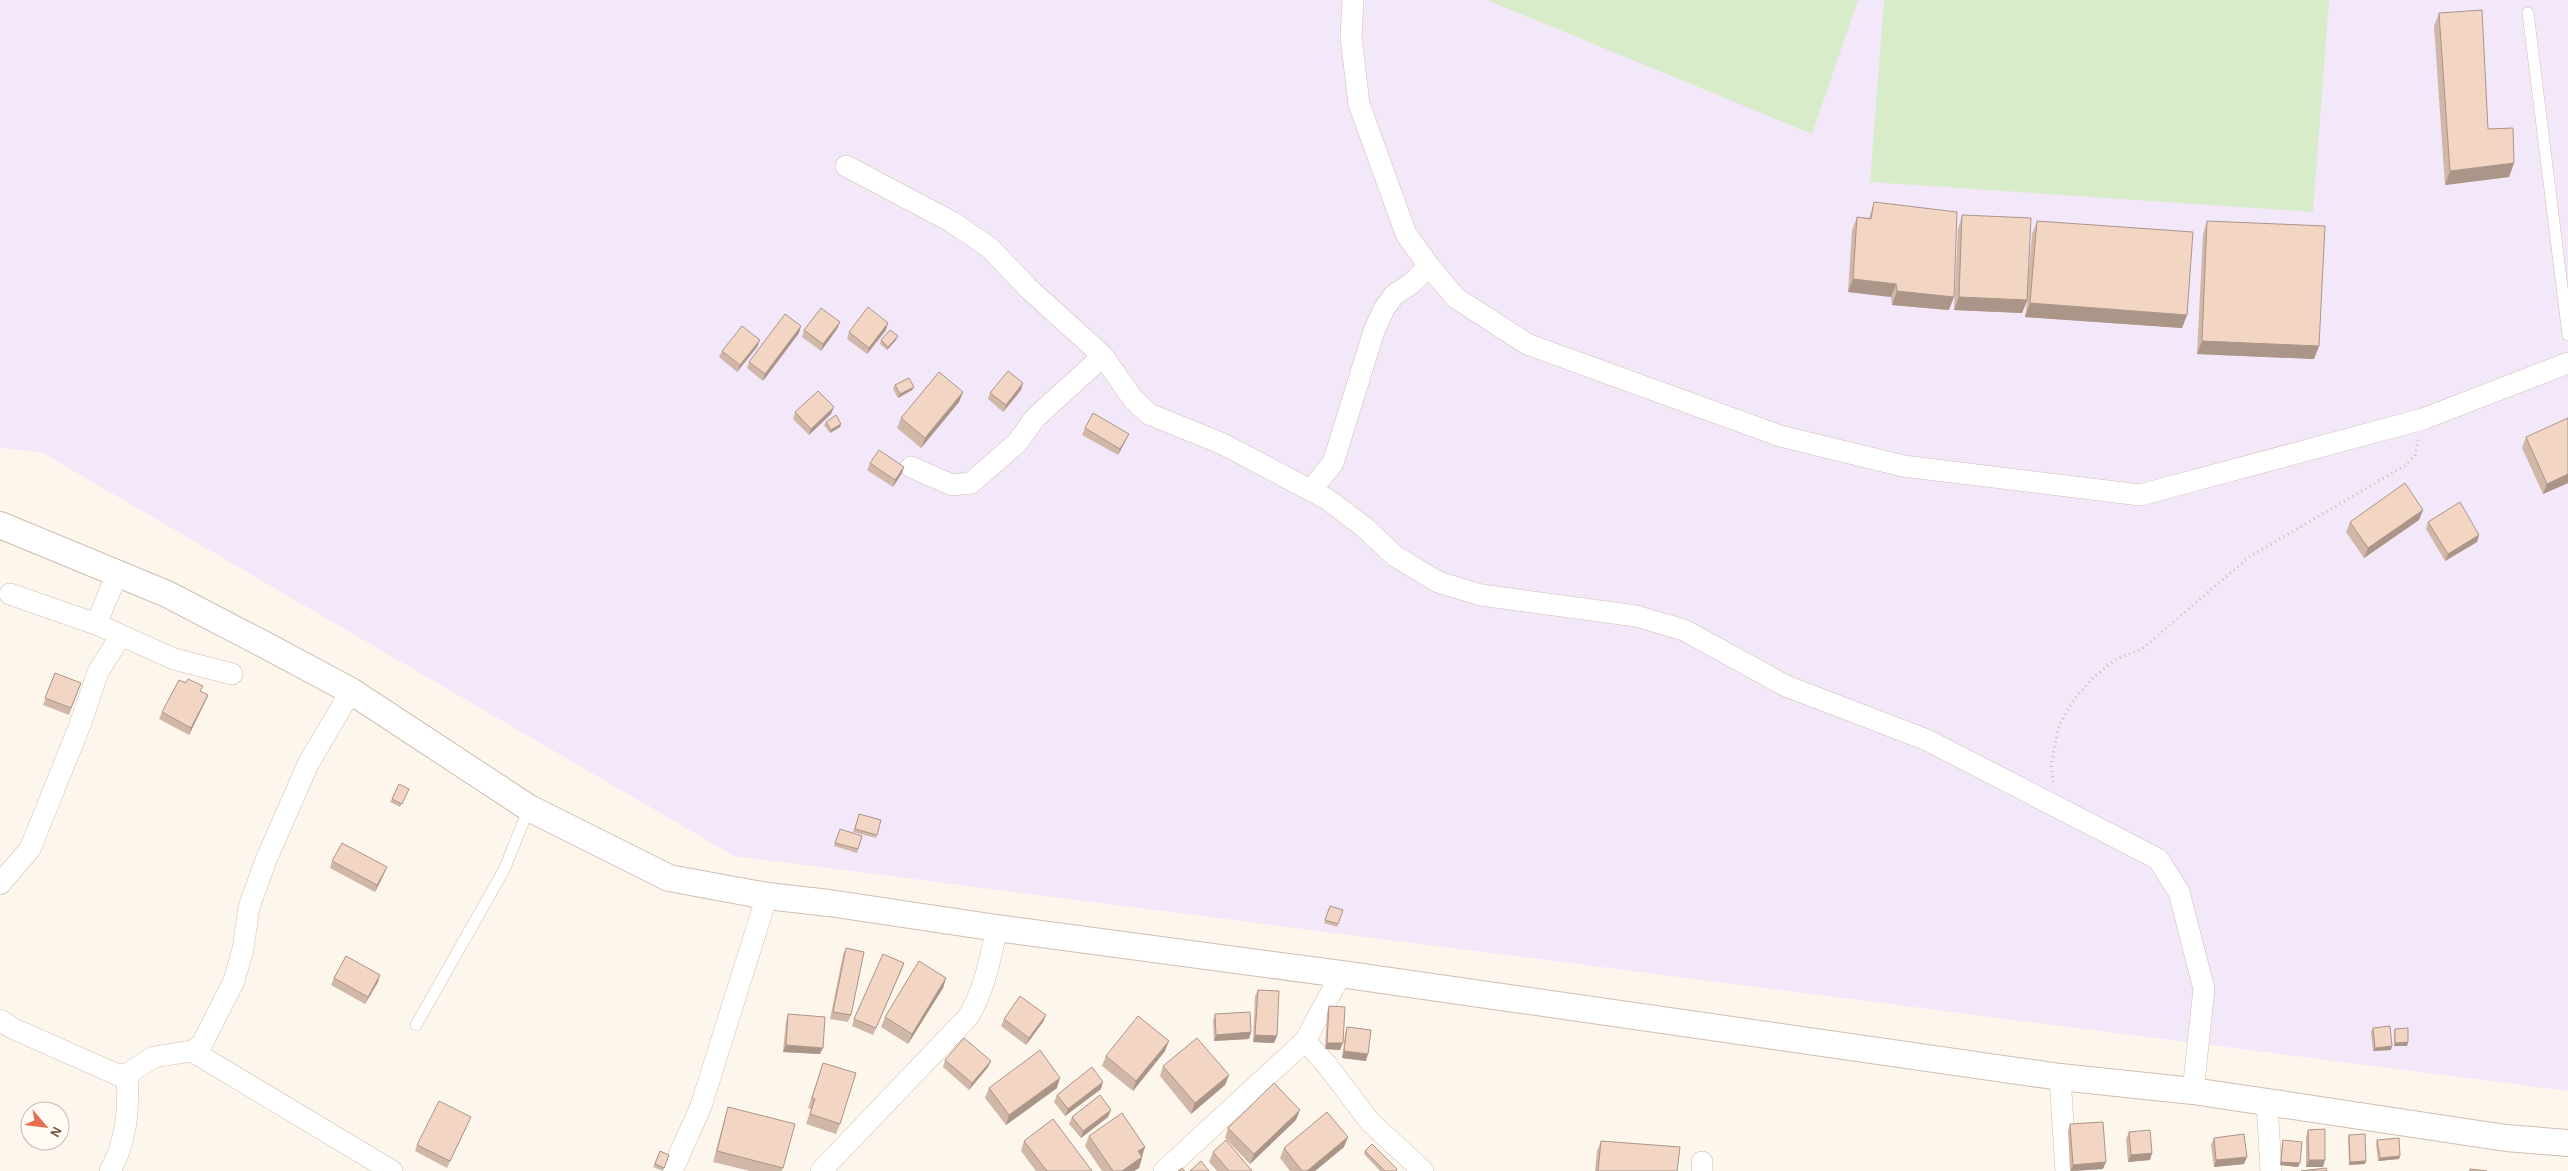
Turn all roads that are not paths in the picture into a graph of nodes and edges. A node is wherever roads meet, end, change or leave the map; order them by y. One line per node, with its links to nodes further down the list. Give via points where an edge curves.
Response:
1 (1354, 0): 4 (street, via 1351,37 1359,104 1406,234)
2 (2528, 13): 5 (lane)
3 (846, 166): 6 (street, via 952,222 990,248)
4 (1429, 266): 7 (street, via 1456,298 1527,344 1780,436 1903,466 2140,494 2423,420); 9 (street, via 1394,295 1384,309 1374,331 1333,463)
5 (2568, 335)
6 (1102, 356): 8 (street, via 1035,418 1017,443 971,483 952,485); 9 (street, via 1149,414 1224,444)
7 (2568, 363)
8 (910, 467)
9 (1311, 490): 28 (street, via 1364,527 1395,556 1438,582 1481,595 1636,616 1684,630 1786,686 1927,740 2158,859 2179,892 2204,989)
10 (0, 525): 11 (street)
11 (118, 572): 13 (street); 16 (street, via 167,594)
12 (10, 594): 13 (street)
13 (96, 624): 14 (street)
14 (120, 637): 15 (street, via 174,659); 18 (street, via 98,672 30,849)
15 (232, 674)
16 (351, 691): 17 (street); 25 (street, via 308,764 249,907 234,981 202,1044)
17 (529, 808): 19 (street, via 669,878); 23 (lane, via 504,870)
18 (0, 884)
19 (767, 896): 20 (street); 33 (street, via 701,1106)
20 (997, 928): 21 (street); 34 (street, via 979,998 968,1017)
21 (1341, 974): 24 (street); 27 (street)
22 (0, 1020): 26 (street, via 118,1075)
23 (416, 1025)
24 (1305, 1041): 35 (street); 36 (street, via 1370,1122)
25 (192, 1051): 26 (street, via 154,1057); 31 (street)
26 (127, 1074): 32 (street, via 129,1108 120,1154)
27 (2060, 1078): 28 (street); 37 (street)
28 (2193, 1091): 29 (street)
29 (2267, 1102): 30 (street, via 2506,1138); 38 (street)
30 (2568, 1143)
31 (379, 1168)
32 (110, 1171)
33 (672, 1171)
34 (821, 1171)
35 (1164, 1171)
36 (1423, 1171)
37 (2066, 1171)
38 (2271, 1171)

